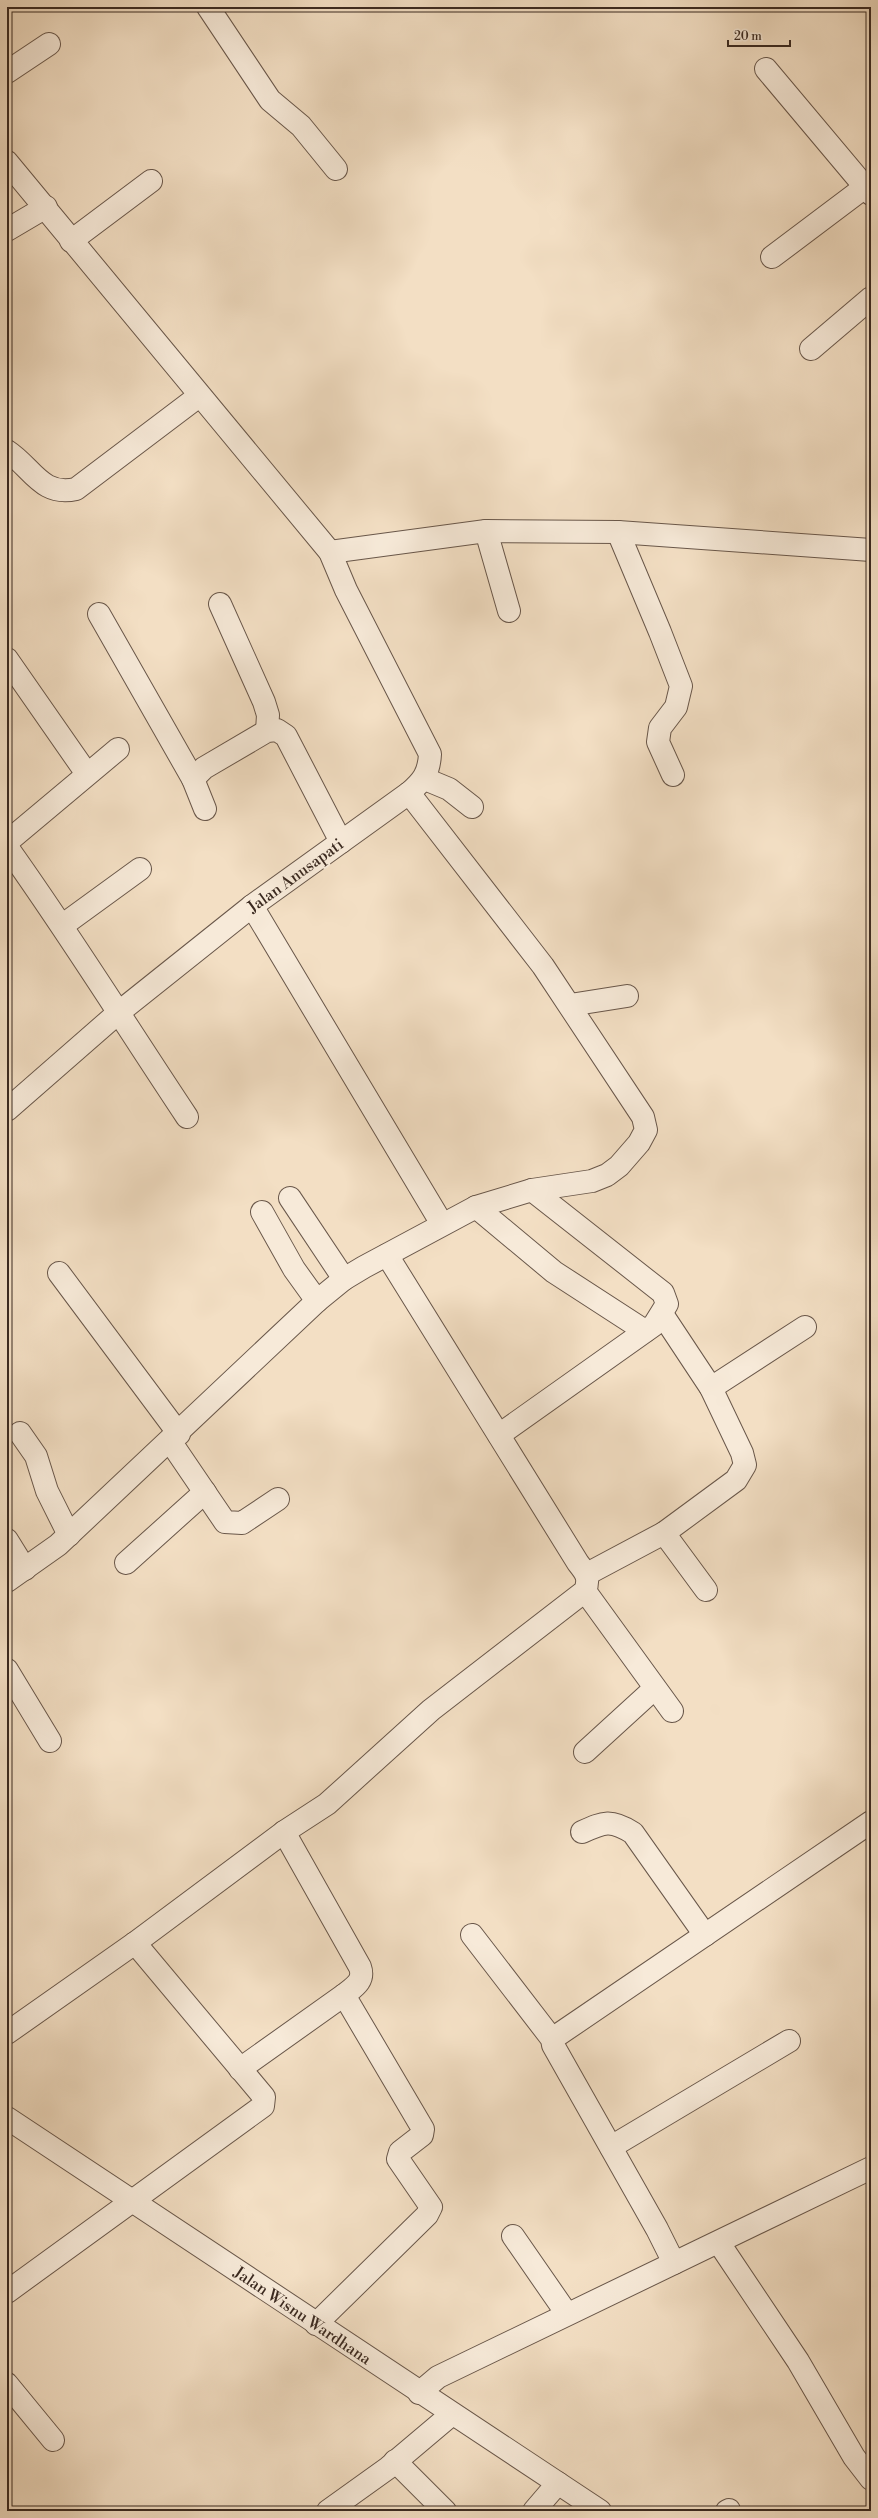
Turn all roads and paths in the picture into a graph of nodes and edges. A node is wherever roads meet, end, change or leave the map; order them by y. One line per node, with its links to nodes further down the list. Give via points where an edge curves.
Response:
1 (208, 7): 6 (street, via 270,100 301,126)
2 (49, 44): 4 (street)
3 (766, 69): 8 (street)
4 (7, 72)
5 (7, 162): 9 (street)
6 (336, 169)
7 (151, 181): 11 (street)
8 (868, 191): 12 (street)
9 (46, 206): 10 (street); 11 (street)
10 (7, 230)
11 (71, 241): 15 (street)
12 (772, 258)
13 (871, 298): 14 (street)
14 (811, 348)
15 (199, 396): 16 (street, via 76,489 62,492 48,486); 20 (street)
16 (7, 451)
17 (486, 531): 18 (street); 20 (street); 22 (street)
18 (618, 532): 19 (street); 28 (street, via 681,686 676,707 660,728 658,742)
19 (871, 550)
20 (332, 558): 30 (street, via 430,754)
21 (220, 604): 25 (street, via 266,708 269,722)
22 (510, 611)
23 (99, 614): 29 (street)
24 (7, 659): 27 (street)
25 (267, 731): 29 (street, via 204,768); 35 (street, via 277,730 286,736)
26 (118, 748): 27 (street)
27 (87, 774): 34 (street)
28 (672, 775)
29 (193, 779): 33 (street)
30 (425, 779): 31 (street, Jalan Anusapati); 32 (street, via 449,789)
31 (409, 793): 35 (street, Jalan Anusapati); 41 (street)
32 (472, 807)
33 (205, 809)
34 (7, 842)
35 (341, 842): 38 (street, Jalan Anusapati)
36 (7, 847): 39 (street)
37 (140, 869): 39 (street)
38 (252, 906): 42 (street, Jalan Anusapati); 49 (street)
39 (63, 926): 42 (street)
40 (628, 996): 41 (street)
41 (570, 1006): 45 (street, via 643,1117 646,1130 630,1154 607,1175 592,1181)
42 (118, 1014): 43 (street, Jalan Anusapati); 44 (street)
43 (7, 1110)
44 (187, 1117)
45 (532, 1190): 47 (street); 54 (street, via 663,1293 667,1304)
46 (290, 1198): 52 (street)
47 (476, 1207): 49 (street); 56 (street, via 554,1272)
48 (262, 1212): 53 (street, via 294,1269)
49 (442, 1224): 50 (street)
50 (386, 1254): 52 (street); 59 (street)
51 (59, 1272): 60 (street)
52 (344, 1279): 53 (street)
53 (318, 1301): 60 (street)
54 (662, 1314): 56 (street); 57 (street)
55 (805, 1326): 57 (street)
56 (644, 1331): 59 (street)
57 (711, 1388): 63 (street, via 742,1453 744,1465 736,1480)
58 (20, 1433): 64 (street, via 36,1456 47,1491)
59 (499, 1435): 69 (street, via 578,1563)
60 (175, 1437): 61 (street); 64 (street)
61 (205, 1492): 62 (street, via 225,1522 231,1524 242,1523); 66 (street)
62 (278, 1499)
63 (664, 1533): 69 (street); 70 (street)
64 (68, 1535): 67 (street)
65 (7, 1540): 67 (street)
66 (126, 1562)
67 (25, 1570): 68 (street)
68 (7, 1581)
69 (586, 1582): 72 (street); 77 (street, via 431,1710 327,1804)
70 (706, 1590)
71 (7, 1670): 74 (street)
72 (654, 1689): 73 (street); 75 (street)
73 (672, 1711)
74 (50, 1741)
75 (585, 1752)
76 (871, 1822): 80 (street)
77 (284, 1832): 81 (street); 82 (street, via 362,1972 360,1982)
78 (582, 1832): 80 (street, via 603,1823 619,1824 633,1833)
79 (472, 1934): 84 (street)
80 (705, 1935): 84 (street)
81 (135, 1943): 83 (street); 86 (street)
82 (344, 1995): 86 (street); 96 (street, via 425,2115 422,2135 400,2152 398,2159 431,2207 430,2211)
83 (7, 2033)
84 (552, 2038): 88 (street, via 553,2045)
85 (788, 2041): 88 (street)
86 (240, 2069): 90 (street, via 264,2097 263,2106)
87 (7, 2118): 90 (street, Jalan Wisnu Wardhana)
88 (611, 2147): 93 (street)
89 (871, 2168): 92 (street)
90 (132, 2201): 94 (street); 96 (street, Jalan Wisnu Wardhana)
91 (513, 2236): 95 (street)
92 (719, 2243): 93 (street); 102 (street, via 798,2361 854,2457)
93 (674, 2263): 95 (street)
94 (7, 2292)
95 (567, 2314): 98 (street, via 438,2377)
96 (316, 2324): 98 (street, Jalan Wisnu Wardhana)
97 (7, 2384): 100 (street)
98 (419, 2393): 99 (street, Jalan Wisnu Wardhana)
99 (452, 2414): 101 (street); 103 (street, Jalan Wisnu Wardhana)
100 (53, 2440)
101 (395, 2461): 104 (street); 105 (street)
102 (871, 2479)
103 (558, 2483): 106 (street); 107 (street, Jalan Wisnu Wardhana)
104 (328, 2511)
105 (445, 2511)
106 (534, 2511)
107 (600, 2511)

